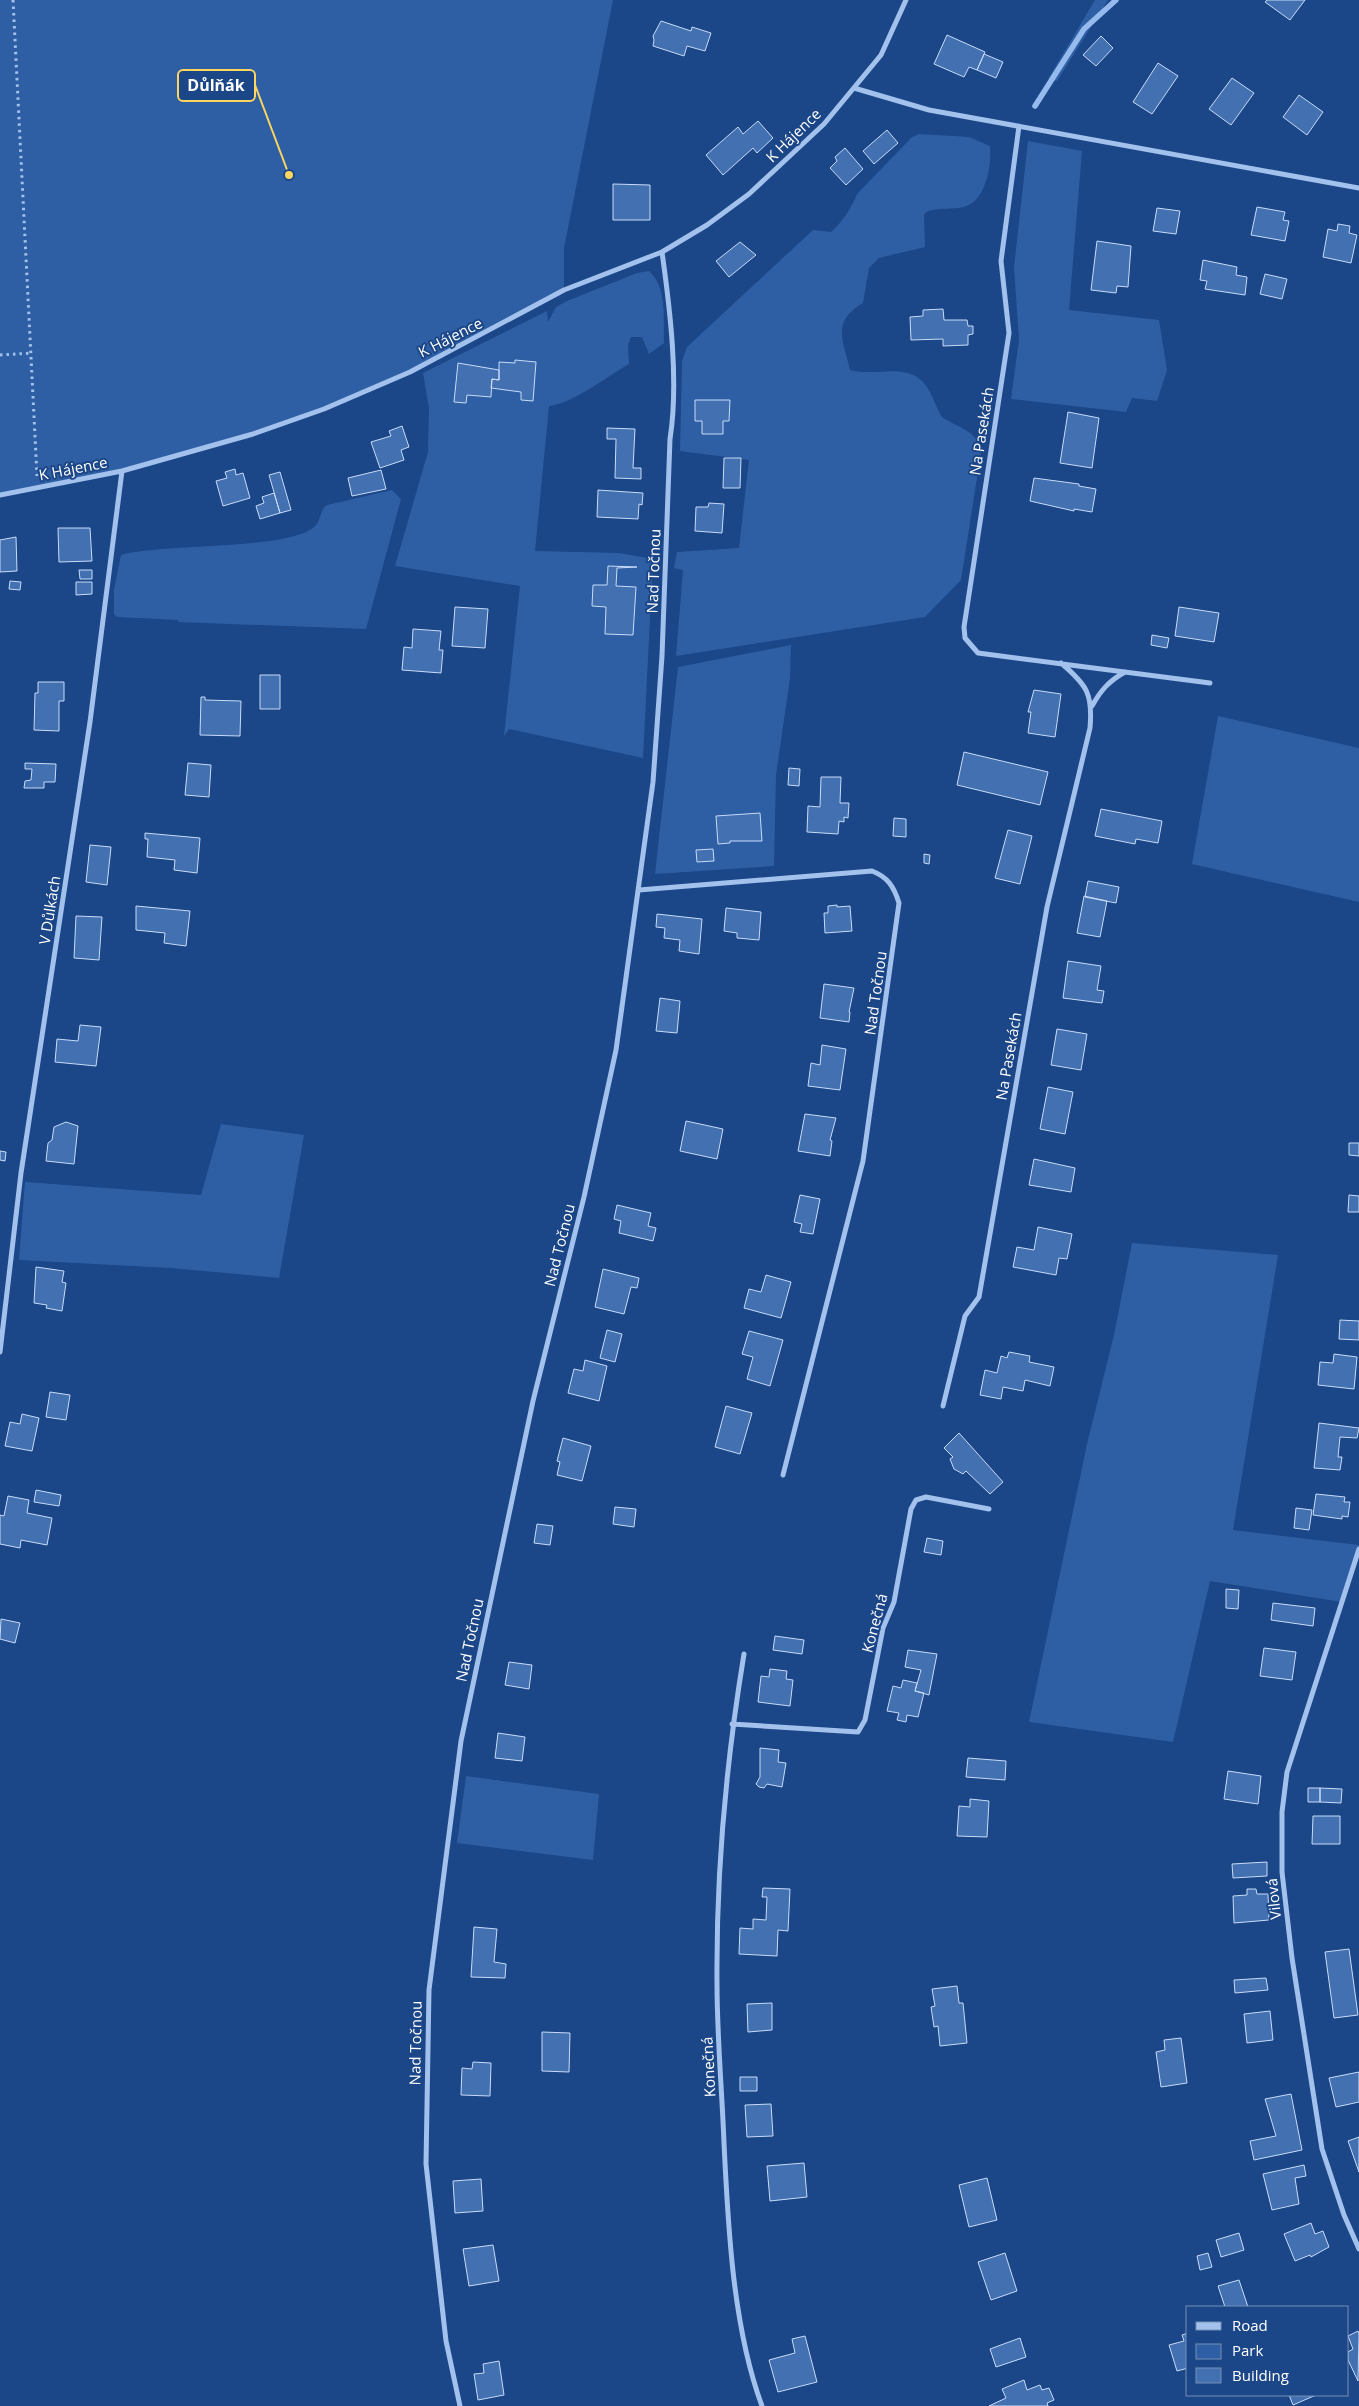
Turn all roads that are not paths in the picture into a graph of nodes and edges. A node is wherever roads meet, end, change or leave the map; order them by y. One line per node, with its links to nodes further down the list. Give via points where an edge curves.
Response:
1 (906, 0): 2 (street, via 881,55)
2 (854, 88): 3 (street, via 930,110); 5 (street, K Hájence, via 824,124 748,194 707,225)
3 (1019, 126): 4 (street); 8 (street, Na Pasekách, via 1001,261 1009,333 964,627 965,638 978,652)
4 (1359, 188)
5 (662, 252): 6 (street, K Hájence, via 564,290 410,372 324,409 253,434); 12 (street, Nad Točnou, via 671,312 673,416 653,782)
6 (122, 472): 7 (street, K Hájence); 13 (street, V Důlkách, via 90,722 21,1173)
7 (0, 495)
8 (1061, 663): 9 (street, Na Pasekách); 11 (street, Na Pasekách, via 1081,680)
9 (1126, 672): 10 (street, Na Pasekách); 11 (street, Na Pasekách, via 1101,690)
10 (1210, 683)
11 (1092, 707): 14 (street, Na Pasekách, via 1090,728 1047,907 979,1297 965,1316)
12 (639, 890): 15 (street, Nad Točnou, via 872,871 884,876 899,903 862,1161); 21 (street, Nad Točnou, via 616,1050 584,1197 533,1401 461,1742 429,1990 426,2164 446,2341)
13 (0, 1352)
14 (943, 1406)
15 (783, 1475)
16 (989, 1509): 19 (street, Konečná, via 926,1496 916,1500 911,1509 894,1602 883,1628 865,1720 858,1732)
17 (1359, 1549): 20 (street, Vilová, via 1287,1772 1282,1812 1282,1872 1322,2149)
18 (744, 1654): 19 (street, Konečná)
19 (732, 1724): 22 (street, Konečná, via 722,1821 717,1984 726,2183 739,2321)
20 (1359, 2249)
21 (460, 2406)
22 (762, 2406)

